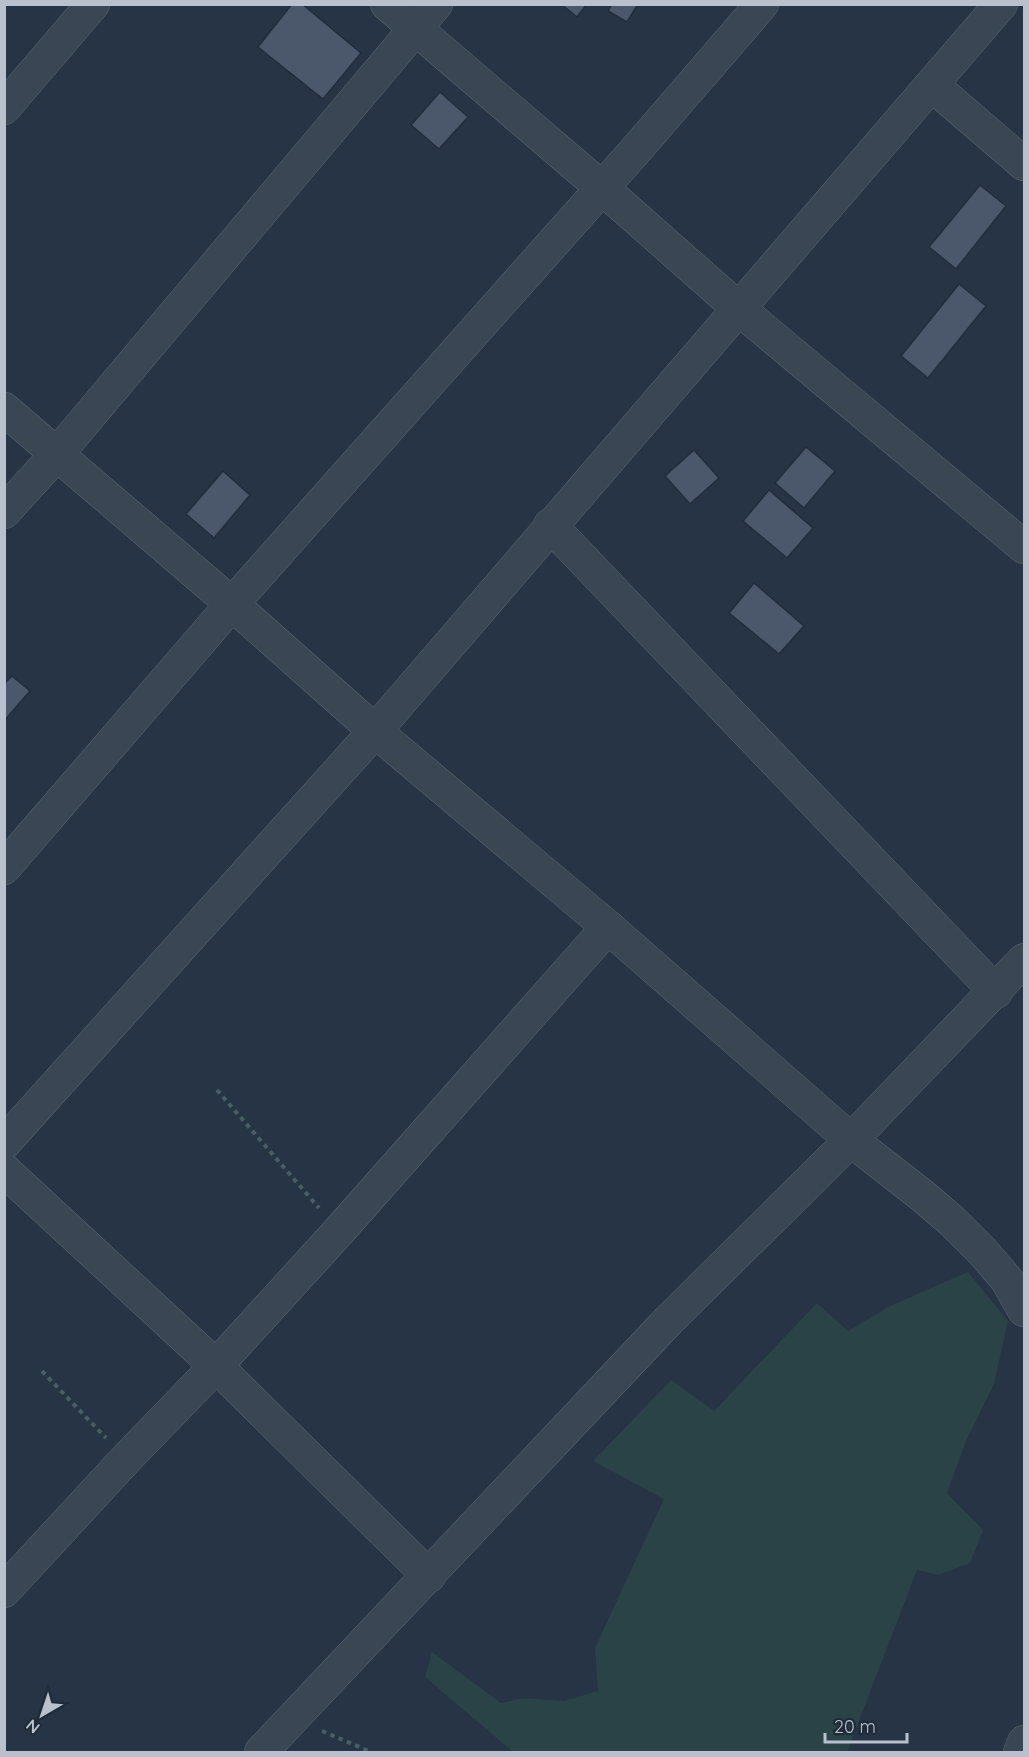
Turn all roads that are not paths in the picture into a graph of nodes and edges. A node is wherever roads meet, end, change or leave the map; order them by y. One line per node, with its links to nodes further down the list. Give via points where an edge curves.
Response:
1 (93, 4): 8 (street)
2 (387, 4): 6 (street)
3 (436, 4): 6 (street)
4 (762, 4): 10 (street)
5 (1001, 4): 7 (street)
6 (415, 29): 10 (street); 13 (street)
7 (932, 85): 9 (street); 11 (street)
8 (4, 108)
9 (1024, 164)
10 (602, 188): 11 (street); 17 (street)
11 (738, 308): 15 (street); 16 (street)
12 (4, 409): 13 (street)
13 (57, 453): 14 (street); 17 (street)
14 (4, 512)
15 (550, 525): 18 (street); 22 (street)
16 (1024, 547)
17 (232, 604): 18 (street); 19 (street)
18 (375, 731): 20 (street); 24 (street)
19 (4, 868)
20 (608, 927): 23 (street); 27 (street)
21 (1024, 960): 22 (street)
22 (996, 992): 23 (street)
23 (851, 1140): 26 (street, via 953,1222 1007,1280); 28 (street, via 669,1320)
24 (4, 1143)
25 (4, 1170): 27 (street)
26 (1024, 1310)
27 (216, 1366): 28 (street); 29 (street)
28 (429, 1576): 31 (street)
29 (4, 1591)
30 (1024, 1742): 32 (street)
31 (261, 1752)
32 (1020, 1752)

